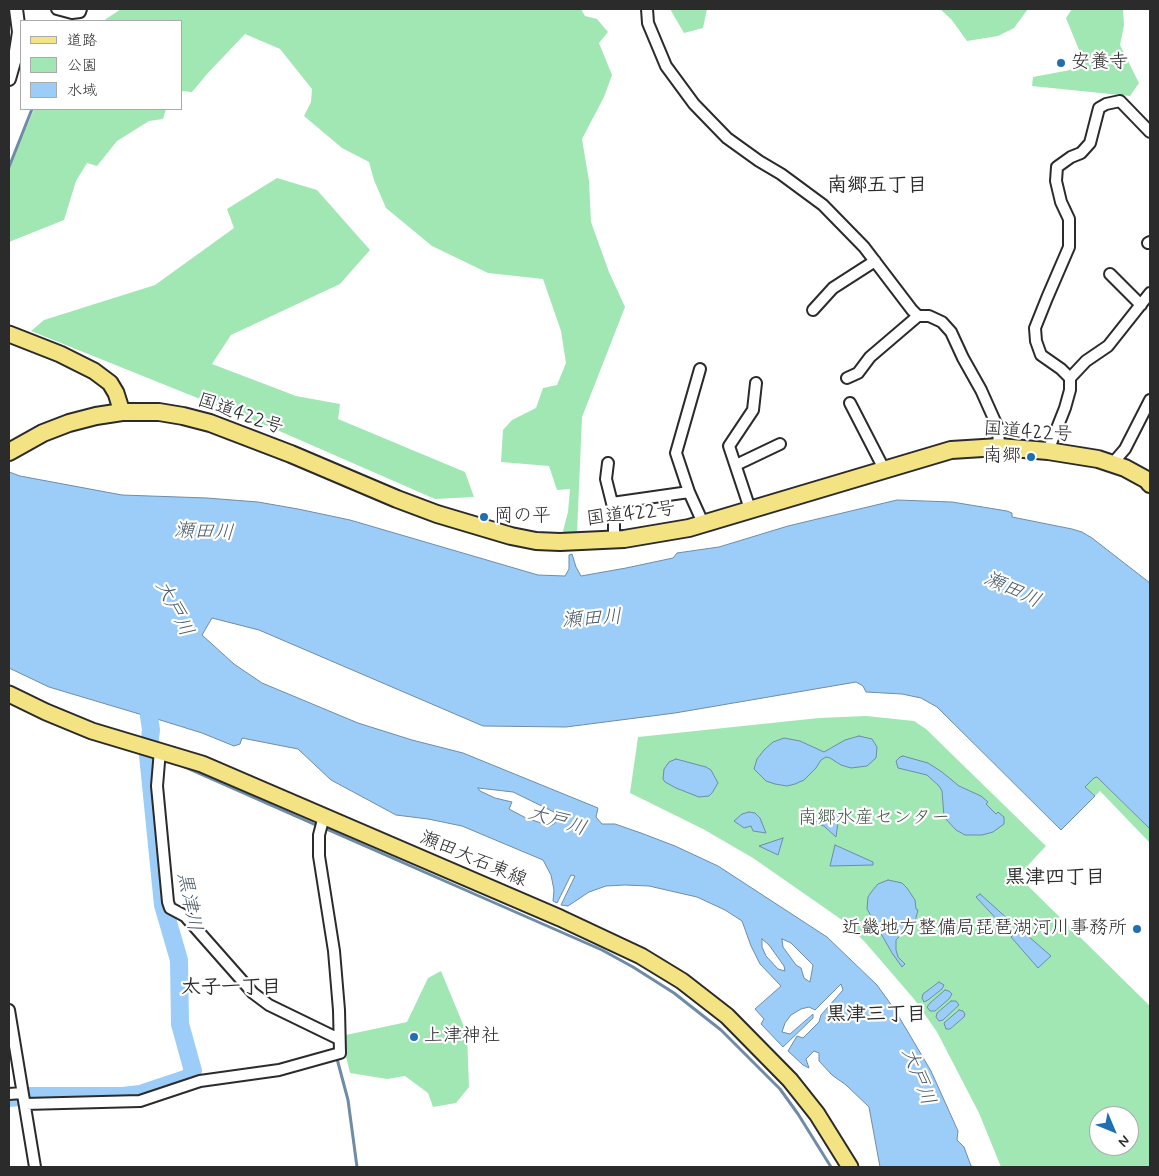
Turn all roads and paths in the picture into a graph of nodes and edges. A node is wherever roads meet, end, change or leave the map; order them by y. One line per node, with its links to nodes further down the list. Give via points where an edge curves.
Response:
1 (16, 9): 5 (street, via 19,32)
2 (57, 9): 3 (street, via 72,13)
3 (81, 9)
4 (647, 9): 7 (street, via 648,23 666,66 694,104 727,138 823,206)
5 (9, 79)
6 (1150, 132): 16 (street, via 1120,101 1106,104 1099,108 1090,144 1057,167 1056,181 1069,219 1069,247 1035,328 1041,355)
7 (875, 261): 11 (street, via 833,288); 12 (street)
8 (1110, 274): 10 (street)
9 (1150, 293): 10 (street)
10 (1141, 305): 16 (street, via 1108,346 1086,361)
11 (813, 310)
12 (918, 316): 15 (street, via 870,357 858,373); 22 (street, via 929,316 942,322 951,332 998,428)
13 (9, 334): 20 (main road, via 73,360 102,376 116,393)
14 (700, 370): 30 (street, via 676,453)
15 (847, 378)
16 (1070, 378): 23 (street, via 1065,408)
17 (756, 383): 27 (street, via 753,410 729,446)
18 (1150, 400): 26 (street, via 1125,449)
19 (850, 403): 28 (street)
20 (122, 412): 24 (highway, 国道422号, via 69,423); 34 (highway, 国道422号, via 158,412 210,423 405,502 511,536 560,542)
21 (780, 444): 27 (street)
22 (999, 447): 23 (highway, 国道422号); 28 (highway, 国道422号, via 951,450)
23 (1048, 451): 26 (highway, 国道422号)
24 (9, 452)
25 (608, 463): 31 (street, via 606,479)
26 (1112, 464): 29 (highway, 国道422号)
27 (736, 465): 32 (street)
28 (884, 469): 32 (highway, 国道422号)
29 (1150, 484)
30 (689, 492): 31 (street); 33 (street)
31 (612, 503): 34 (street)
32 (750, 509): 33 (highway, 国道422号)
33 (703, 523): 34 (highway, 国道422号)
34 (614, 540)
35 (9, 694): 36 (main road, 瀬田大石東線, via 92,731)
36 (151, 747): 37 (main road, 瀬田大石東線, via 202,764); 39 (street, via 170,908 185,916 253,993 269,1005)
37 (324, 816): 39 (street, via 319,835 319,856 334,952); 44 (main road, 瀬田大石東線, via 569,922 640,956 682,981 727,1016 790,1080 817,1114)
38 (9, 1010): 40 (street)
39 (340, 1039): 42 (street, via 340,1053 279,1070 200,1081 140,1101)
40 (22, 1093): 41 (street); 42 (street)
41 (9, 1094)
42 (25, 1104): 43 (street)
43 (35, 1167)
44 (850, 1167)

